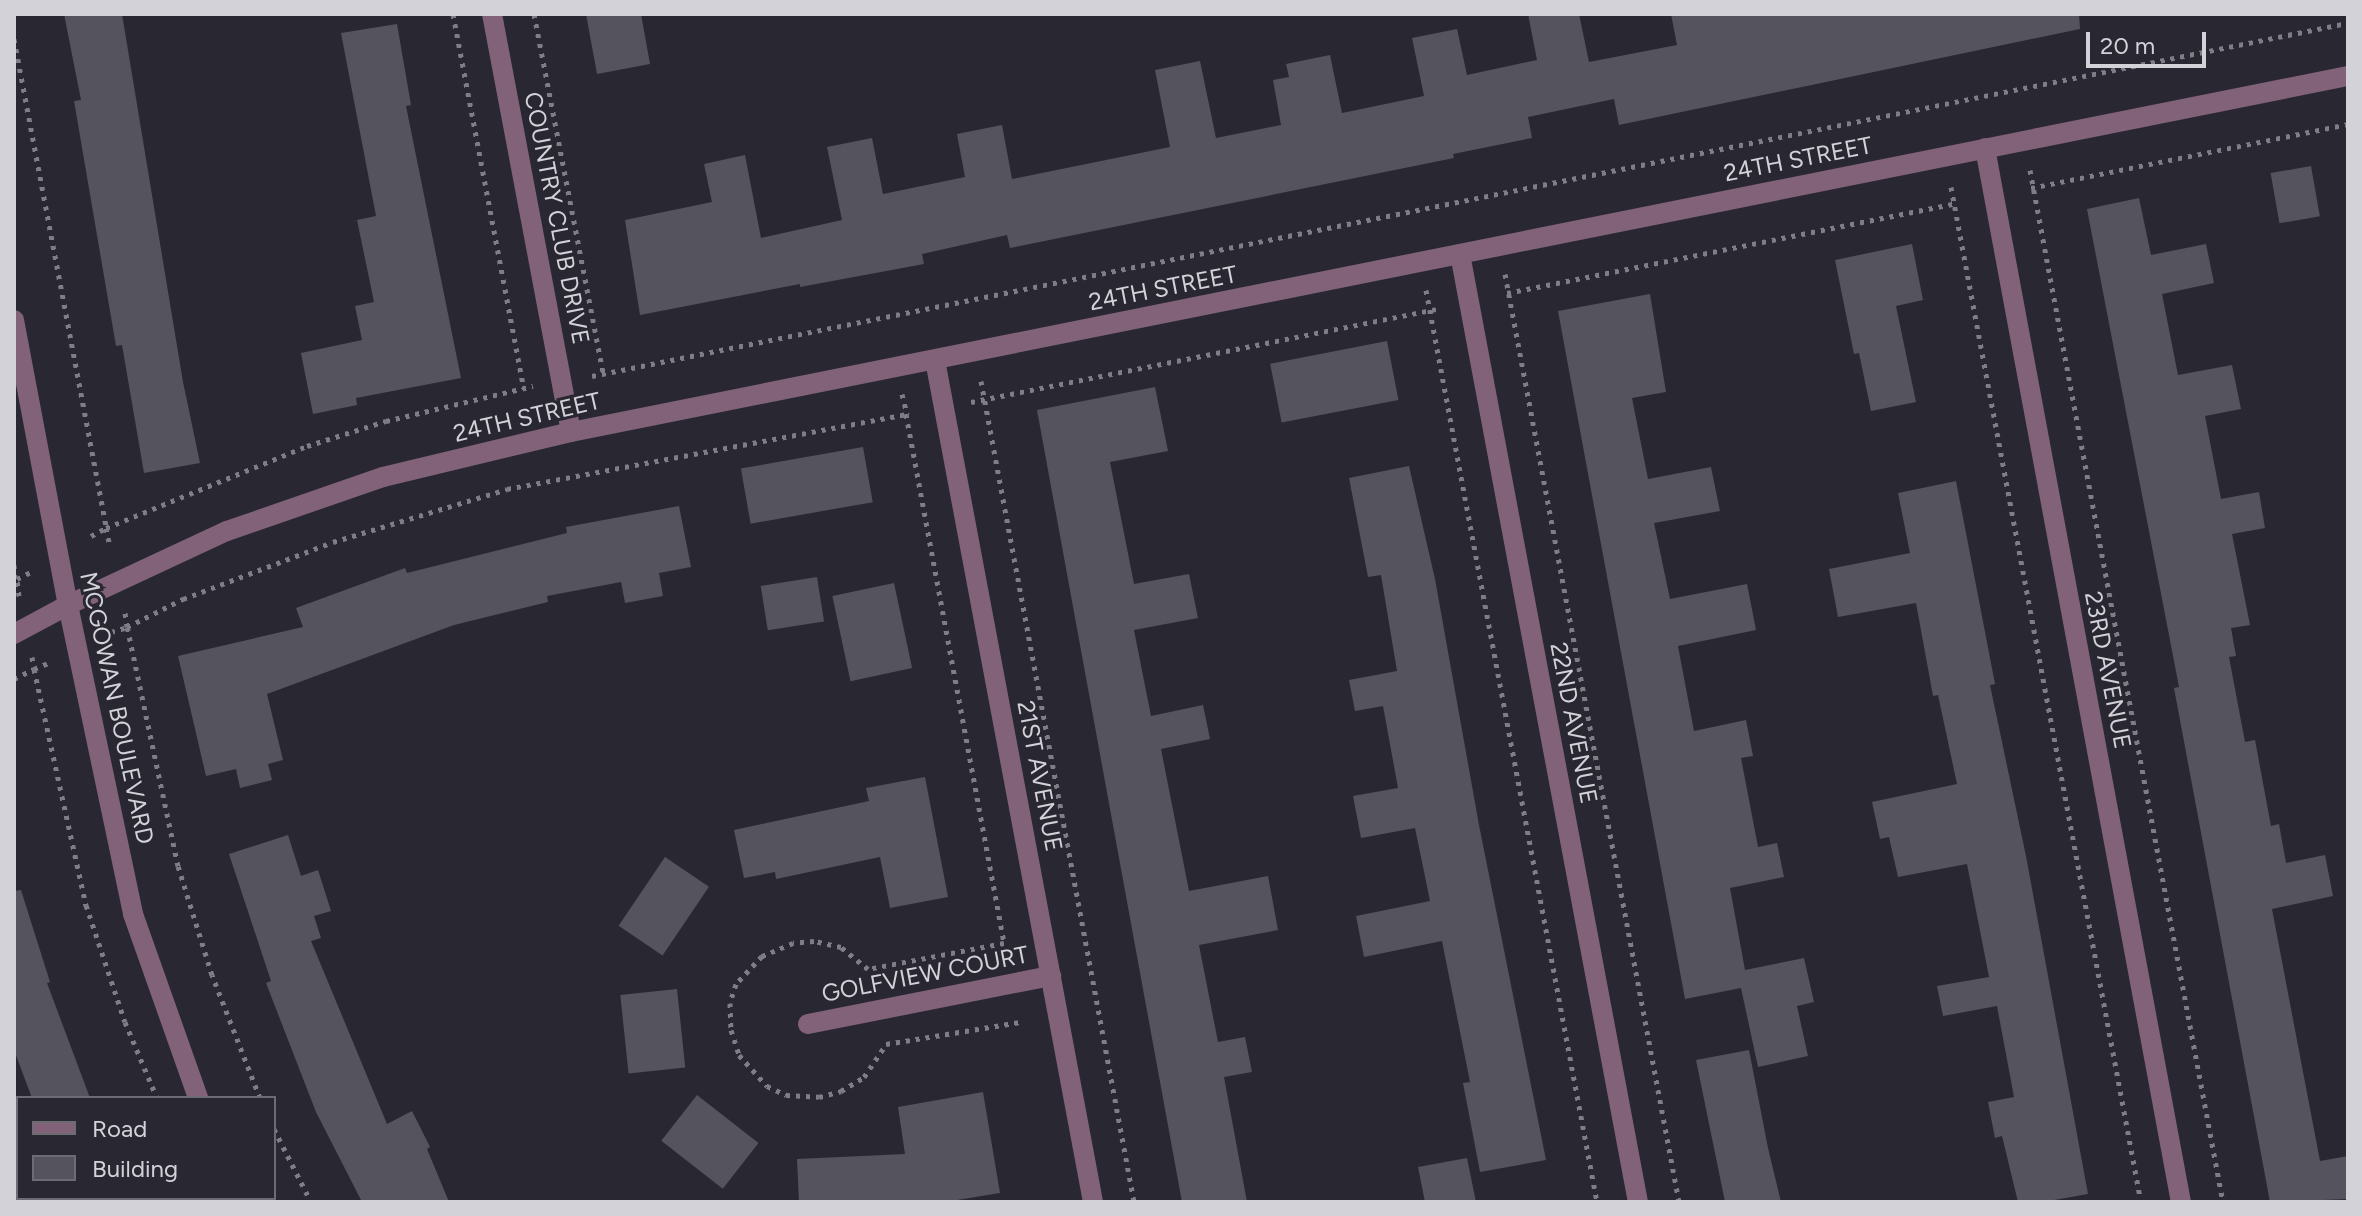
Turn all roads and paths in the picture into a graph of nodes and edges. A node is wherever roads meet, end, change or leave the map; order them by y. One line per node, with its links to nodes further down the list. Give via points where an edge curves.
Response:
1 (453, 14): 28 (path)
2 (492, 14): 31 (street, COUNTRY CLUB DRIVE)
3 (534, 14): 25 (path)
4 (2348, 23): 25 (path)
5 (14, 39): 32 (path)
6 (2348, 76): 8 (street, 24TH STREET)
7 (2348, 124): 11 (path)
8 (1985, 148): 15 (street, 24TH STREET); 62 (street, 23RD AVENUE)
9 (2029, 166): 11 (path)
10 (1950, 182): 14 (path)
11 (2034, 188): 12 (path); 63 (path)
12 (2025, 189)
13 (1968, 201): 14 (path)
14 (1954, 204): 18 (path); 61 (path)
15 (1460, 254): 23 (street, 24TH STREET); 59 (street, 22ND AVENUE)
16 (1505, 273): 18 (path)
17 (1425, 285): 21 (path)
18 (1508, 293): 19 (path); 60 (path)
19 (1493, 296)
20 (1443, 307): 21 (path)
21 (1430, 310): 29 (path); 58 (path)
22 (14, 320): 40 (street, MCGOWAN BOULEVARD)
23 (975, 352): 24 (street, 24TH STREET); 29 (path)
24 (935, 360): 31 (street, 24TH STREET); 48 (street, 21ST AVENUE)
25 (603, 373): 26 (path)
26 (587, 377)
27 (538, 385): 28 (path)
28 (524, 388): 32 (path, via 307,446)
29 (984, 399): 30 (path); 57 (path)
30 (970, 402)
31 (571, 432): 40 (street, 24TH STREET, via 368,482 227,531)
32 (106, 528): 33 (path); 34 (path)
33 (91, 536)
34 (110, 547)
35 (14, 565): 37 (path)
36 (32, 571): 37 (path)
37 (15, 580): 38 (path)
38 (20, 599)
39 (123, 604): 41 (path)
40 (68, 605): 43 (street, 24TH STREET); 52 (street, MCGOWAN BOULEVARD, via 133,914)
41 (127, 627): 42 (path); 49 (path, via 183,599 333,542 507,489 906,414 1004,943 868,969 841,947 793,943 762,956 736,984 731,1030 739,1055 767,1086 786,1095 819,1097 864,1077 886,1044); 53 (path, via 178,866 212,975)
42 (111, 632)
43 (14, 634)
44 (32, 656): 46 (path)
45 (48, 663): 46 (path)
46 (34, 669): 47 (path); 51 (path, via 86,905)
47 (14, 679)
48 (1051, 976): 50 (street, GOLFVIEW COURT); 56 (street, 21ST AVENUE)
49 (1020, 1022)
50 (808, 1024)
51 (156, 1096)
52 (197, 1096)
53 (259, 1096)
54 (276, 1133): 55 (path)
55 (311, 1202)
56 (1093, 1202)
57 (1134, 1202)
58 (1597, 1202)
59 (1638, 1202)
60 (1679, 1202)
61 (2141, 1202)
62 (2181, 1202)
63 (2223, 1202)

